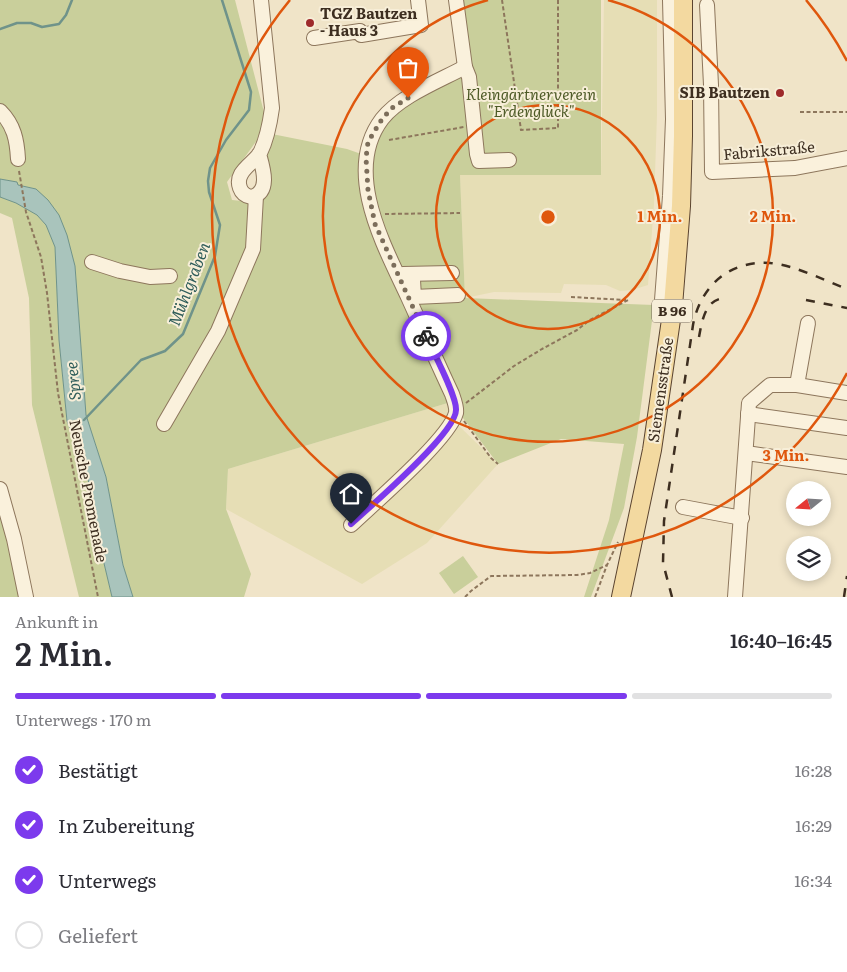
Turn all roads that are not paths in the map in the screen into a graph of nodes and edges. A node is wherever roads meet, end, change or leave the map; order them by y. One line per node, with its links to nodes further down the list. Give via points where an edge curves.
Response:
1 (261, 0): 10 (street, via 272,108 270,125)
2 (418, 0): 7 (street, via 421,25 361,35 360,31)
3 (456, 0): 8 (street)
4 (670, 0): 20 (street, via 673,119)
5 (683, 0): 34 (main road, Siemensstraße / B 96, via 681,206 672,306 652,450)
6 (707, 4): 11 (street, Fabrikstraße, via 712,172 795,168)
7 (314, 38)
8 (465, 67): 13 (street, via 479,161); 17 (street, via 392,108 368,142 366,158 372,214)
9 (0, 112): 12 (street, via 13,129)
10 (259, 154): 14 (street, via 264,183 263,190); 14 (street, via 239,178 243,194)
11 (847, 158)
12 (18, 159)
13 (509, 160)
14 (256, 196): 25 (street, via 253,249 218,331)
15 (92, 262): 18 (street, via 150,278)
16 (452, 273): 17 (street)
17 (404, 275): 19 (street, via 413,280 414,297); 32 (street, via 456,410 452,422 434,446)
18 (170, 276)
19 (458, 295)
20 (662, 300)
21 (808, 323): 22 (street)
22 (797, 385): 23 (street); 24 (street, via 770,384 749,404)
23 (847, 393)
24 (748, 414): 26 (street); 27 (street)
25 (164, 424)
26 (847, 428)
27 (746, 453): 28 (street); 31 (street)
28 (847, 467)
29 (0, 489): 33 (street)
30 (682, 507): 31 (street)
31 (742, 518): 35 (street)
32 (351, 524)
33 (26, 597)
34 (621, 597)
35 (735, 597)

